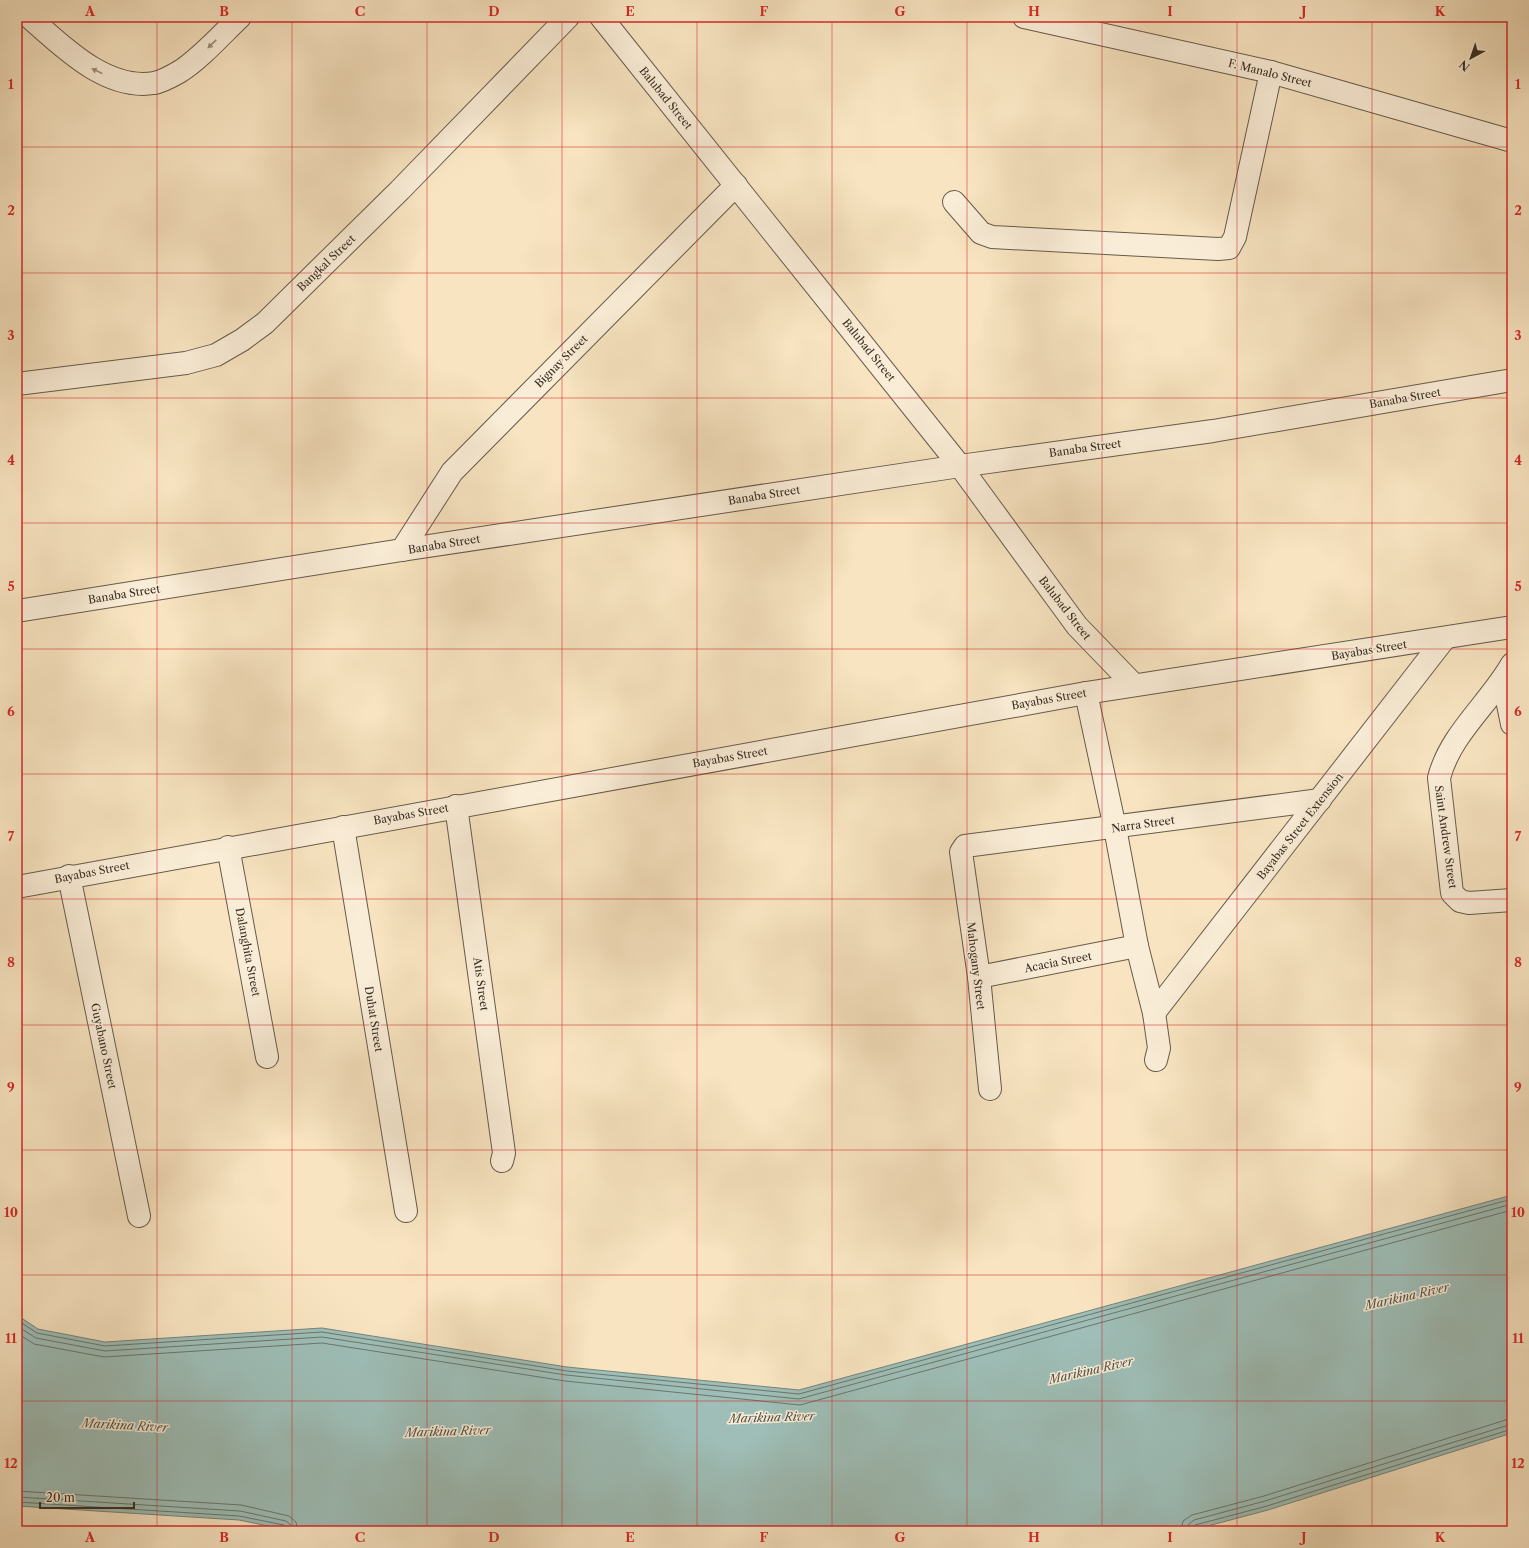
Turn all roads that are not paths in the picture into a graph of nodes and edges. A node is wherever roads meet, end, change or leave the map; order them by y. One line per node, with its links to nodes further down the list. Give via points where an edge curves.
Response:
1 (30, 17): 2 (street, one-way to 1, via 180,72 154,83 130,82 92,69 68,52)
2 (240, 17)
3 (568, 17): 11 (street, Bangkal Street, via 400,190 265,323 242,340 216,355 186,363)
4 (600, 17): 8 (street, Balubad Street)
5 (1024, 17): 6 (street, F. Manalo Street)
6 (1271, 72): 7 (street, F. Manalo Street); 9 (street, via 1235,237 1229,248 1218,250 992,236 981,233)
7 (1512, 141)
8 (736, 184): 12 (street, Balubad Street); 13 (street, Bignay Street, via 452,472)
9 (954, 202)
10 (1512, 380): 12 (street, Banaba Street, via 1213,431)
11 (17, 384)
12 (960, 466): 13 (street, Banaba Street); 18 (street, Balubad Street, via 1077,626)
13 (402, 550): 14 (street, Banaba Street)
14 (17, 611)
15 (1512, 627): 16 (street, Bayabas Street)
16 (1445, 638): 18 (street, Bayabas Street); 21 (street, Bayabas Street Extension)
17 (1508, 672): 20 (street); 29 (street, Saint Andrew Street, via 1454,743 1443,762 1438,778 1452,893 1460,902)
18 (1134, 685): 19 (street, Bayabas Street)
19 (1086, 693): 22 (street, Bayabas Street); 24 (street)
20 (1512, 724)
21 (1320, 800): 24 (street, Narra Street); 32 (street, Bayabas Street Extension)
22 (456, 806): 23 (street, Bayabas Street); 36 (street, Atis Street, via 504,1153)
23 (343, 827): 26 (street, Bayabas Street); 37 (street, Duhat Street)
24 (1115, 828): 25 (street, Narra Street); 30 (street)
25 (965, 846): 31 (street, Mahogany Street, via 961,852)
26 (228, 847): 27 (street, Bayabas Street); 33 (street, Dalanghita Street)
27 (69, 876): 28 (street, Bayabas Street); 38 (street, Guyabano Street)
28 (17, 887)
29 (1512, 900)
30 (1137, 946): 31 (street, Acacia Street); 32 (street)
31 (979, 978): 35 (street, Mahogany Street)
32 (1154, 1013): 34 (street, via 1159,1048)
33 (267, 1057)
34 (1156, 1060)
35 (990, 1089)
36 (502, 1161)
37 (406, 1211)
38 (140, 1216)

